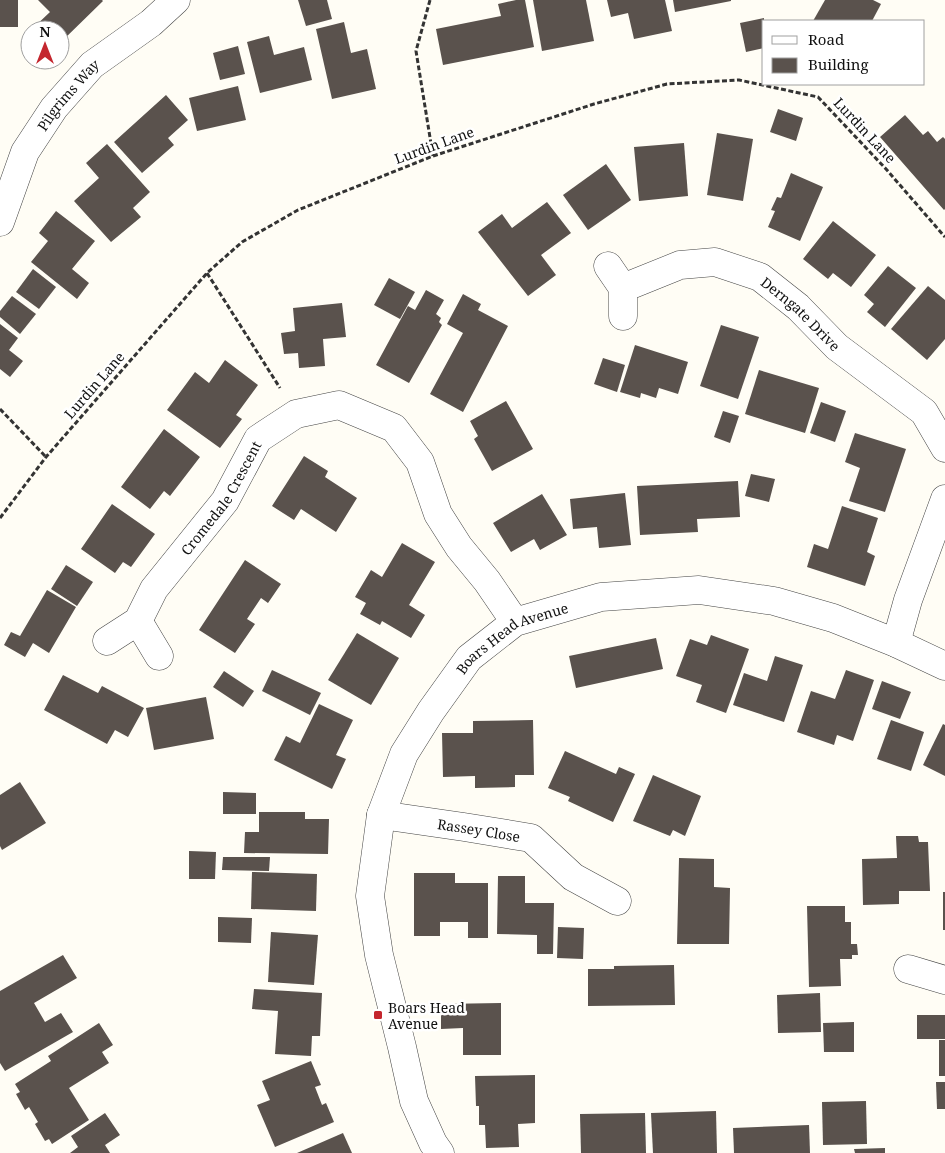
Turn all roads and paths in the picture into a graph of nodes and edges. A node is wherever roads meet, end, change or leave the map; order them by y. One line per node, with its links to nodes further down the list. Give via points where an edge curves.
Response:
1 (176, 0): 6 (street, Pilgrims Way, via 151,23 92,65 54,108 25,152)
2 (430, 0): 5 (path, via 416,51)
3 (762, 85): 5 (path, Lurdin Lane, via 740,80 667,84)
4 (763, 85): 7 (path, Lurdin Lane, via 818,97)
5 (433, 156): 9 (path, Lurdin Lane, via 298,210 242,242)
6 (0, 222)
7 (945, 237)
8 (608, 266): 10 (street)
9 (207, 274): 13 (path); 15 (path, Lurdin Lane)
10 (623, 288): 11 (street); 14 (street, Derngate Drive, via 680,265 715,262 760,277 798,307 837,348 924,412)
11 (623, 316)
12 (0, 409): 15 (path)
13 (296, 414): 18 (street, Cromedale Crescent, via 258,439 225,501 154,589); 19 (street, Cromedale Crescent, via 339,405 394,428 420,462 438,514)
14 (945, 448)
15 (46, 457): 17 (path, Lurdin Lane)
16 (945, 499): 21 (street)
17 (0, 518)
18 (138, 621): 20 (street); 22 (street)
19 (515, 622): 21 (street, Boars Head Avenue, via 601,597 699,590 774,601 833,618); 24 (street, Boars Head Avenue, via 469,658 431,711 404,754)
20 (107, 641)
21 (896, 643): 23 (street, Boars Head Avenue)
22 (159, 656)
23 (945, 666)
24 (381, 815): 25 (street, Rassey Close, via 531,838 574,877); 28 (street, Boars Head Avenue, via 370,896 379,955 414,1101)
25 (617, 901)
26 (908, 969): 27 (street)
27 (945, 980)
28 (440, 1153)

